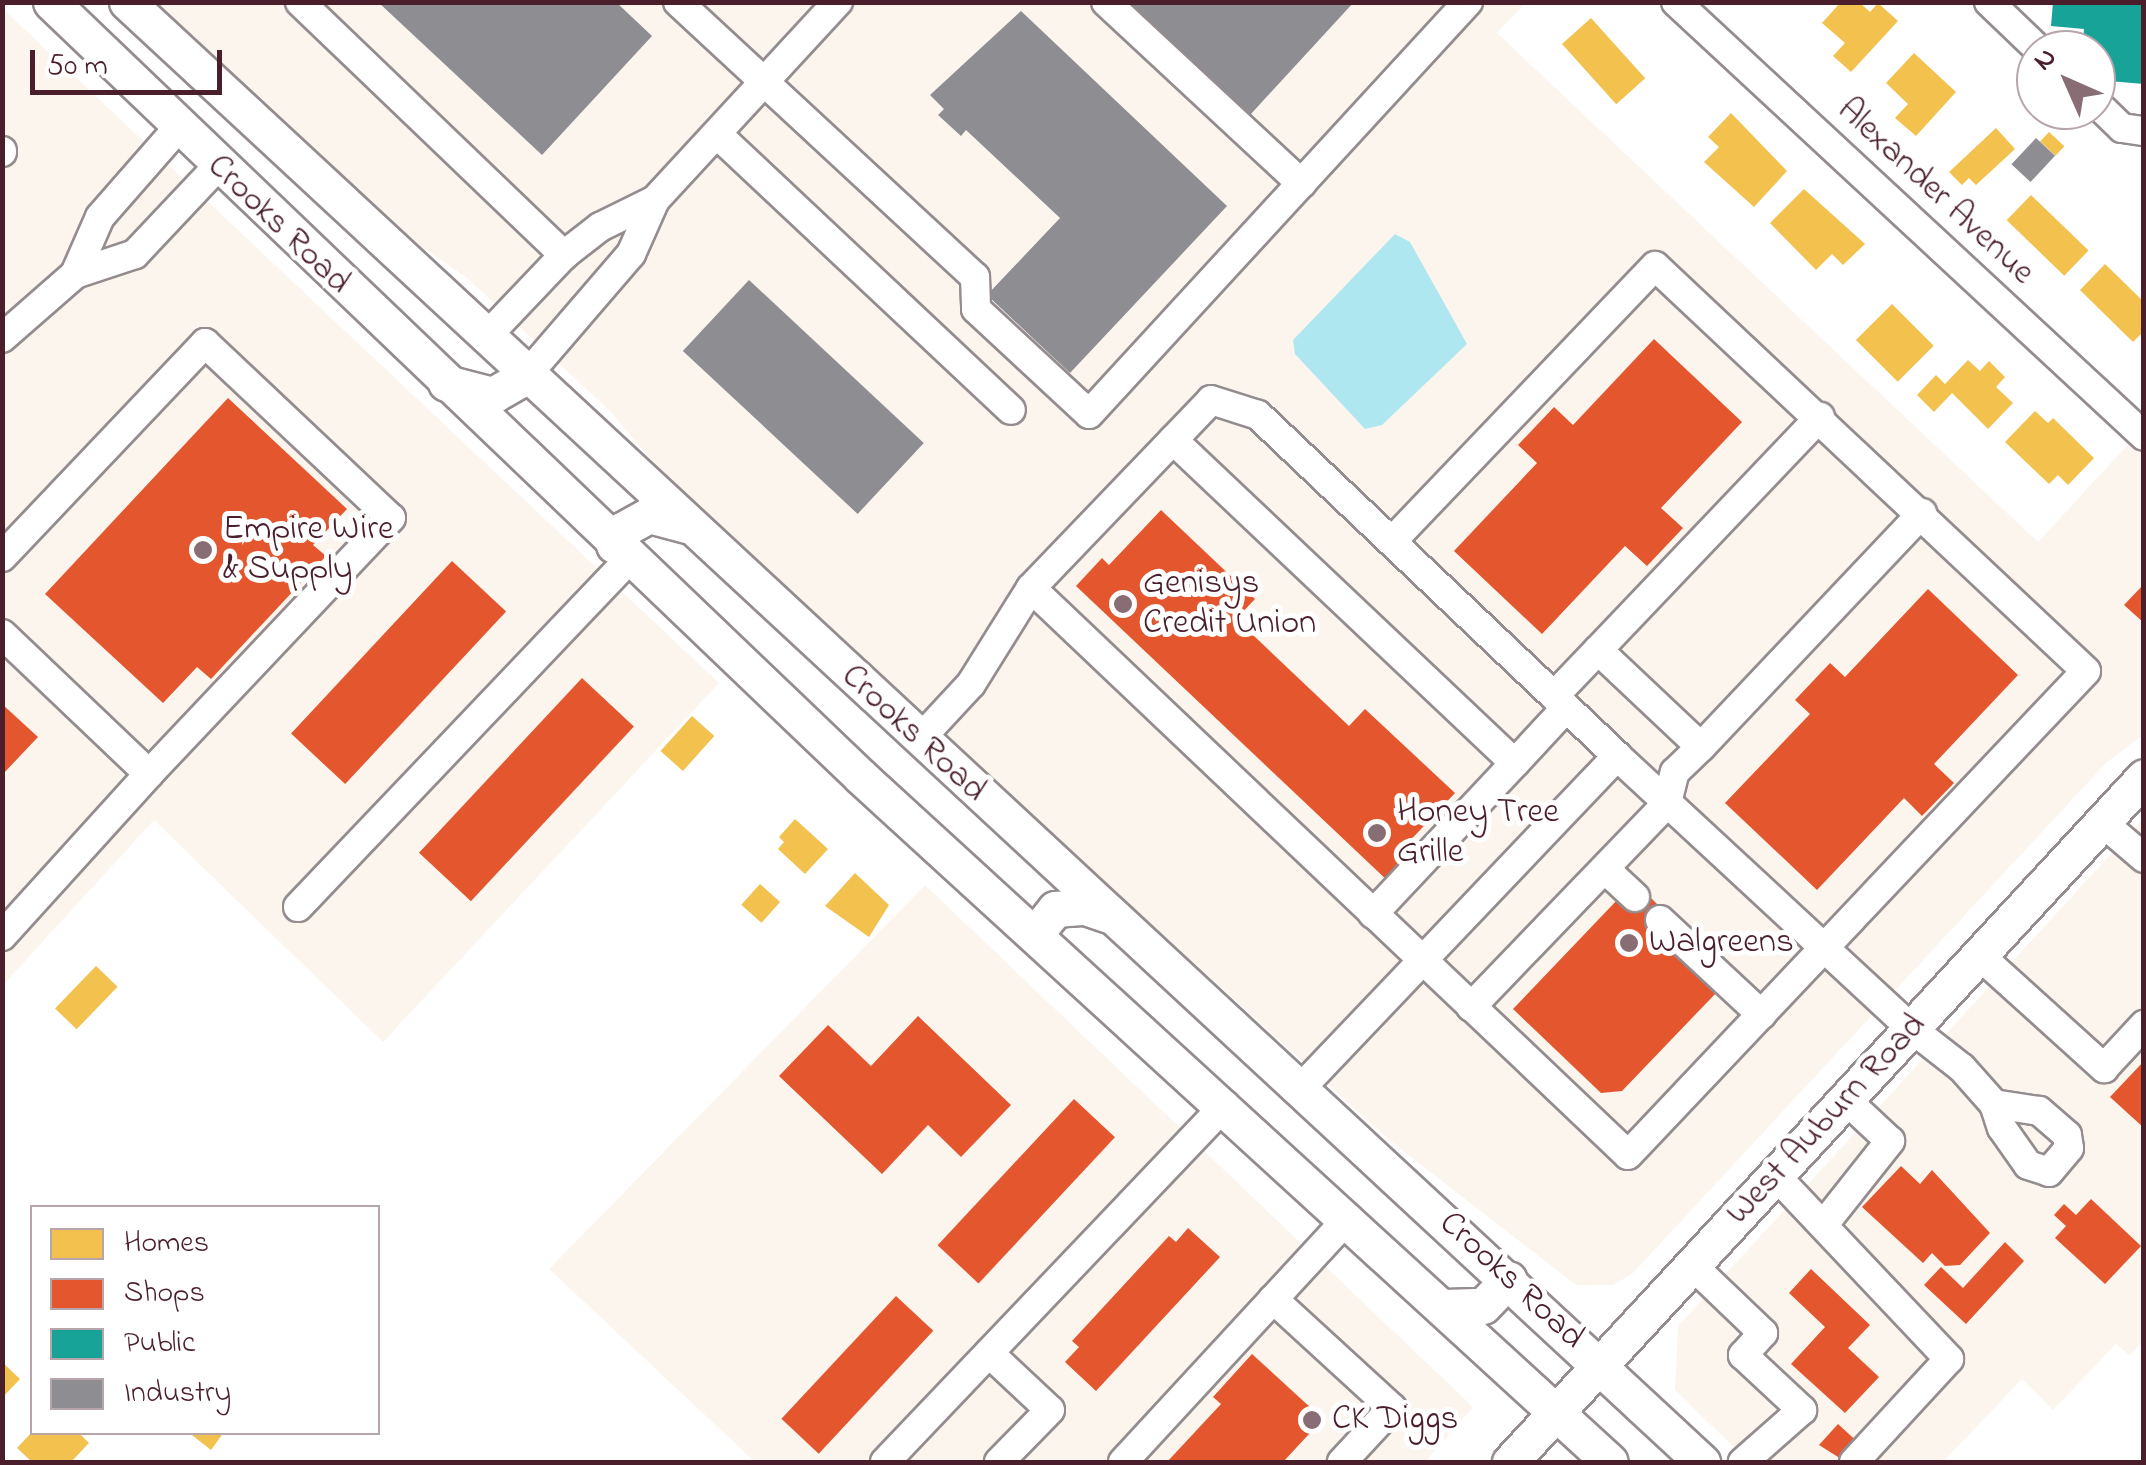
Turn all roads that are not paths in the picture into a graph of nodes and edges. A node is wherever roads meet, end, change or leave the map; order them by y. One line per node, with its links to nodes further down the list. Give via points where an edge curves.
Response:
1 (51, 2): 13 (main road, Crooks Road)
2 (127, 2): 14 (main road, Crooks Road)
3 (300, 2): 20 (street)
4 (678, 2): 11 (street)
5 (838, 2): 11 (street)
6 (1106, 2): 18 (street)
7 (1468, 2): 18 (street)
8 (1676, 2): 28 (street, Alexander Avenue)
9 (1989, 2): 10 (street)
10 (2019, 30)
11 (763, 85): 16 (street); 18 (street, via 975,277 976,309 1090,414)
12 (2116, 122): 15 (street)
13 (178, 128): 14 (main road, via 208,111); 17 (main road, Crooks Road); 21 (street, via 100,217)
14 (263, 130): 23 (main road, Crooks Road)
15 (2144, 131)
16 (717, 134): 19 (street); 26 (street)
17 (218, 167): 21 (street, via 135,254); 25 (main road, Crooks Road)
18 (1302, 184)
19 (655, 200): 20 (street); 24 (street, via 632,254)
20 (564, 255): 23 (street)
21 (74, 274): 22 (street)
22 (2, 338)
23 (485, 338): 24 (main road, Crooks Road)
24 (526, 376): 25 (main road, via 494,396); 31 (main road, Crooks Road)
25 (440, 380): 33 (main road, Crooks Road)
26 (1011, 410)
27 (1820, 417): 30 (street); 32 (street, via 1655,266); 37 (street)
28 (2144, 436)
29 (1173, 440): 32 (street, via 1211,400 1258,414); 35 (street); 42 (street)
30 (1922, 513): 40 (street); 56 (street, via 2086,671)
31 (688, 526): 33 (main road, via 649,514 622,530); 39 (main road, Crooks Road)
32 (1392, 541): 38 (street)
33 (622, 552): 50 (street); 54 (main road, Crooks Road)
34 (2, 557): 43 (street, via 205,343 391,518)
35 (1031, 588): 39 (street, via 971,684); 51 (street)
36 (2, 634): 43 (street)
37 (1598, 650): 38 (street); 40 (street)
38 (1560, 702): 41 (street); 42 (street)
39 (920, 740): 52 (main road, Crooks Road)
40 (1700, 747): 45 (street, via 1675,772)
41 (1617, 756): 45 (street); 58 (street)
42 (1515, 763): 51 (street)
43 (148, 774): 55 (street)
44 (2144, 777): 46 (main road, West Auburn Road)
45 (1668, 804): 48 (street); 56 (street)
46 (2102, 822): 47 (street); 57 (main road, West Auburn Road)
47 (2144, 858)
48 (1605, 869): 49 (street); 59 (street)
49 (1635, 897)
50 (298, 908)
51 (1372, 914): 58 (street)
52 (1114, 917): 54 (main road, via 1070,906 1042,920); 63 (main road, Crooks Road)
53 (1660, 920): 60 (street)
54 (1035, 934): 66 (main road, Crooks Road)
55 (2, 936)
56 (1826, 950): 60 (street); 62 (street)
57 (1979, 955): 61 (street, via 2104,1068); 62 (main road, West Auburn Road)
58 (1419, 958): 59 (street); 63 (street)
59 (1470, 1007): 60 (street, via 1628,1155)
60 (1762, 1015)
61 (2144, 1025)
62 (1912, 1029): 64 (main road, West Auburn Road); 65 (street)
63 (1300, 1088): 71 (main road, Crooks Road)
64 (1846, 1100): 67 (main road, West Auburn Road); 69 (street, via 1890,1141)
65 (1994, 1104)
66 (1225, 1106): 68 (main road, Crooks Road); 74 (street)
67 (1776, 1176): 69 (street); 70 (main road, West Auburn Road)
68 (1348, 1218): 72 (street); 73 (main road, Crooks Road)
69 (1825, 1223): 85 (street, via 1949,1358)
70 (1692, 1266): 75 (main road, West Auburn Road); 84 (street, via 1764,1334 1744,1355 1802,1410)
71 (1509, 1279): 73 (main road, via 1483,1306); 75 (main road, Crooks Road)
72 (1273, 1299): 79 (street); 80 (street, via 1392,1408)
73 (1445, 1308): 76 (main road, Crooks Road)
74 (989, 1353): 77 (street); 78 (street, via 1050,1410)
75 (1602, 1364): 76 (main road, West Auburn Road); 83 (main road, Crooks Road)
76 (1558, 1412): 81 (main road, West Auburn Road); 82 (main road, Crooks Road)
77 (884, 1462)
78 (998, 1462)
79 (1123, 1462)
80 (1342, 1462)
81 (1510, 1462)
82 (1610, 1462)
83 (1702, 1462)
84 (1744, 1462)
85 (1854, 1462)

